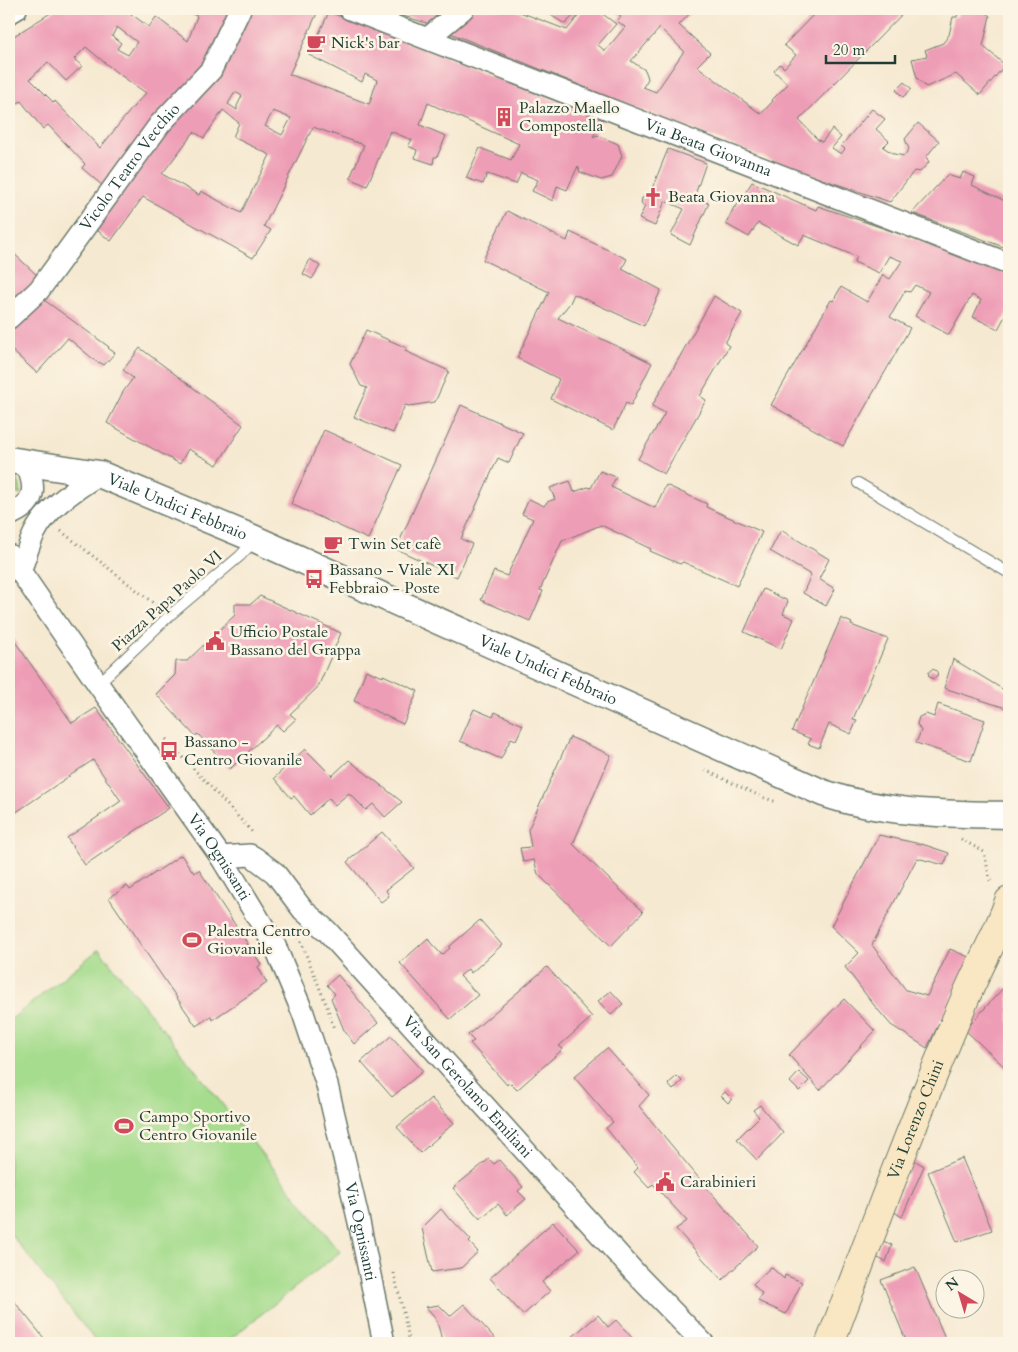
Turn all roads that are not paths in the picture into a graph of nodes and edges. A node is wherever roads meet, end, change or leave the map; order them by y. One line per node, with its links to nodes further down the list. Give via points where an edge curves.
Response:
1 (16, 9): 5 (street)
2 (240, 9): 8 (street, Vicolo Teatro Vecchio, via 211,70 160,124 39,290)
3 (350, 9): 6 (street, Via Beata Giovanna)
4 (463, 9): 6 (street)
5 (9, 13)
6 (428, 38): 7 (street, Via Beata Giovanna)
7 (1009, 264)
8 (9, 318)
9 (17, 461): 10 (street, Viale Undici Febbraio); 12 (street, Viale Undici Febbraio, via 32,479 33,491 27,505)
10 (99, 474): 13 (street, Viale Undici Febbraio); 14 (street, Viale Undici Febbraio, via 67,496 45,517)
11 (858, 483): 15 (lane)
12 (9, 515)
13 (255, 539): 16 (lane, Piazza Papa Paolo VI); 17 (street, Viale Undici Febbraio, via 823,793 849,802 900,810)
14 (14, 563): 16 (street, Via Ognissanti)
15 (1009, 573)
16 (98, 684): 18 (street, Via Ognissanti)
17 (1009, 815)
18 (221, 857): 20 (street, Via Ognissanti, via 275,946 303,1013 327,1085 360,1222); 21 (street, Via San Gerolamo Emiliani, via 250,855 275,873 303,910 327,931 636,1274)
19 (1007, 914): 22 (main road, Via Lorenzo Chini, via 964,999)
20 (384, 1343)
21 (703, 1343)
22 (830, 1343)

